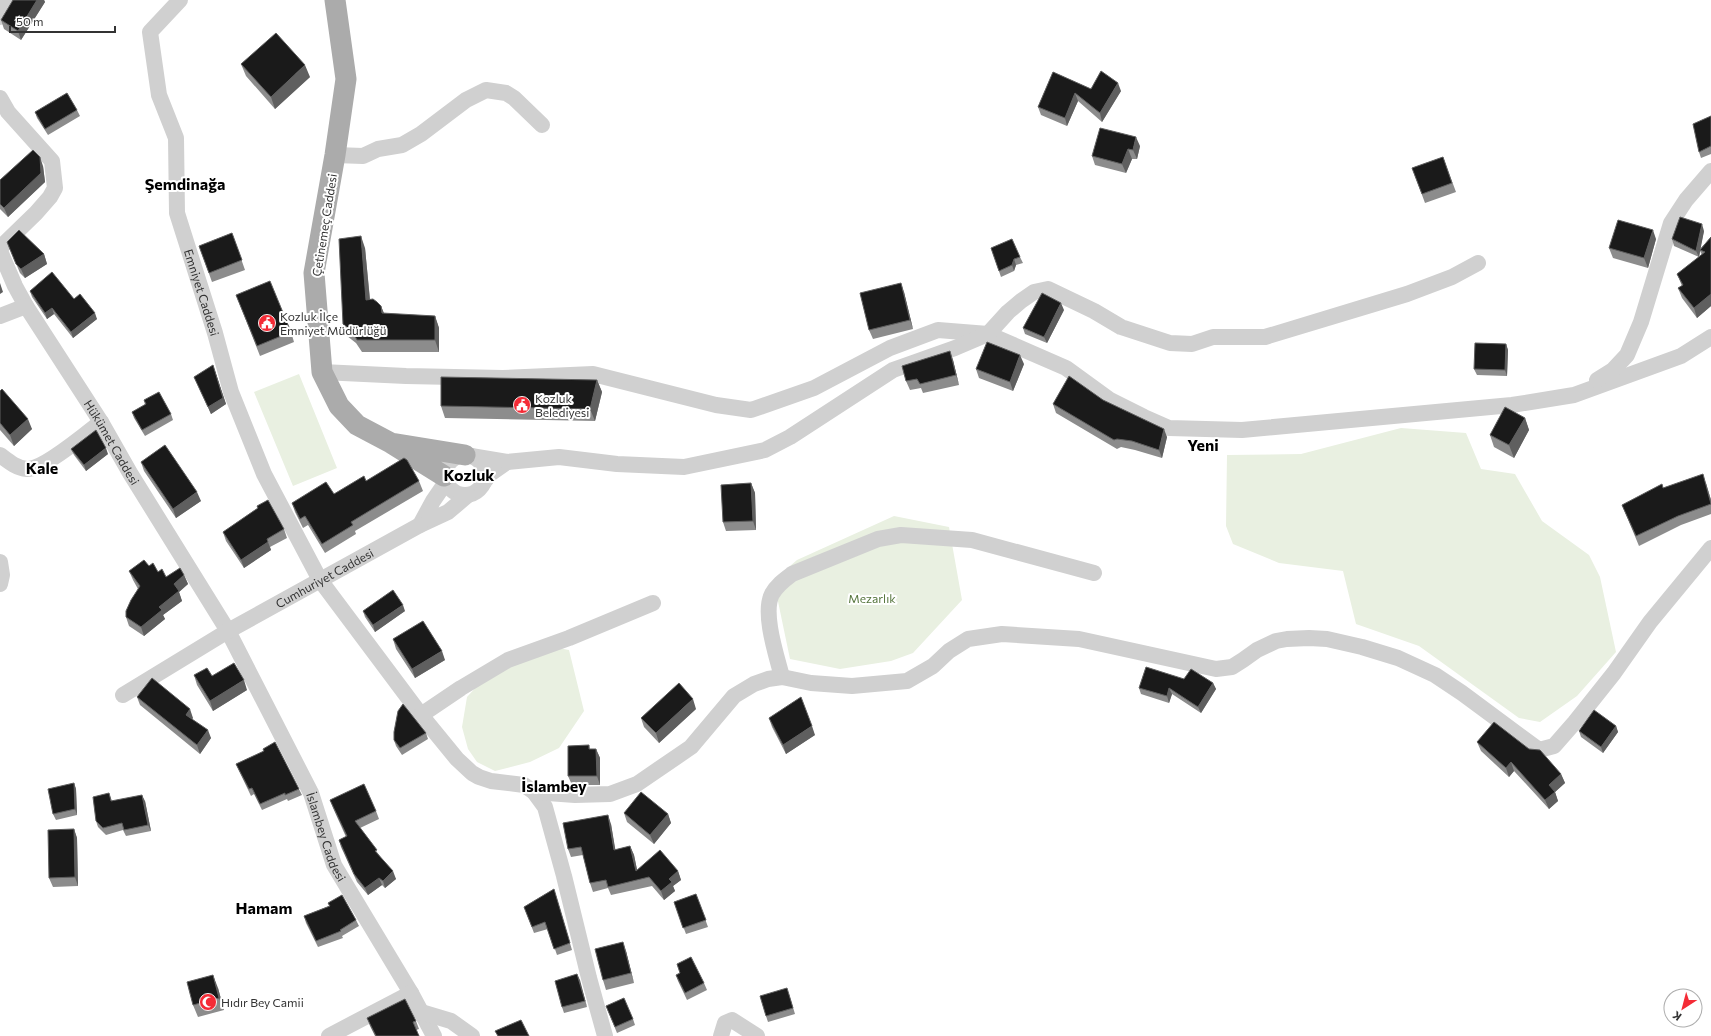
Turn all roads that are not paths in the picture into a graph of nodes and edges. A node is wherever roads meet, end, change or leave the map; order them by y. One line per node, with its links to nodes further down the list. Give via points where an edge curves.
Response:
1 (8, 0): 4 (street)
2 (180, 0): 30 (street, Emniyet Caddesi, via 150,32 160,95 176,138 178,213 231,392 264,474)
3 (335, 0): 7 (main road, Çetinemeç Caddesi, via 346,79)
4 (0, 17)
5 (0, 98): 9 (street, via 8,112 52,161 55,188 36,213)
6 (542, 125): 7 (street, via 514,98 506,93 486,90 466,100 402,145 378,149 364,156)
7 (335, 155): 16 (main road, Çetinemeç Caddesi, via 314,273)
8 (1711, 171): 17 (street, via 1671,222 1641,322 1627,355 1613,370)
9 (0, 248)
10 (0, 251): 12 (street, Hükümet Caddesi)
11 (1478, 263): 14 (street, via 1452,277 1407,294 1265,337 1213,337 1192,344 1170,343 1120,327 1094,311 1048,289 1034,292 1021,301)
12 (26, 306): 13 (street); 18 (street, Hükümet Caddesi)
13 (0, 316)
14 (988, 334): 16 (street, via 938,330 890,348 814,388 751,410 716,405 593,374 503,378); 17 (street, via 1066,368 1110,400 1170,428 1242,430 1505,406); 22 (street, via 893,370 790,437 765,450 684,467 617,464 559,457)
15 (1711, 337): 17 (street, via 1681,356)
16 (322, 372): 19 (main road, Çetinemeç Caddesi, via 339,406 357,425)
17 (1574, 395)
18 (101, 422): 20 (street, via 53,459 28,469 12,465); 33 (street, Hükümet Caddesi)
19 (391, 443): 21 (main road, Çetinemeç Caddesi); 23 (main road, Çetinemeç Caddesi)
20 (0, 455)
21 (468, 456): 22 (street); 23 (street, via 453,459 445,469); 24 (street, via 482,464 485,476)
22 (507, 462): 24 (street, via 490,474)
23 (445, 479): 25 (street, via 454,492); 26 (street)
24 (483, 483): 25 (street, via 474,493)
25 (468, 495): 26 (street, Cumhuriyet Caddesi, via 448,512)
26 (420, 525): 30 (street, Cumhuriyet Caddesi)
27 (1711, 548): 34 (street, via 1650,622 1575,722 1554,746 1539,750 1429,672 1362,646 1327,639 1298,638 1276,641 1232,666 1216,669 1079,639 1002,634 968,639 949,651 933,666 907,681 852,686 811,683)
28 (0, 562): 31 (street)
29 (1094, 573): 34 (street, via 972,540 901,534 878,538 792,574 780,583 772,594 769,624)
30 (320, 580): 33 (street, Cumhuriyet Caddesi); 36 (street)
31 (0, 584)
32 (653, 603): 36 (street, via 508,660)
33 (228, 632): 35 (street, Cumhuriyet Caddesi); 38 (street, İslambey Caddesi, via 311,793 334,865)
34 (782, 677): 37 (street, via 754,684 734,696 691,747 630,787 610,794)
35 (123, 695)
36 (421, 715): 37 (street, via 457,759 472,773 491,781 524,785)
37 (534, 792): 43 (street, via 545,807)
38 (411, 993): 39 (street, İslambey Caddesi); 40 (street)
39 (421, 1012): 41 (street, İslambey Caddesi); 42 (street, via 451,1021)
40 (329, 1036)
41 (434, 1036)
42 (472, 1036)
43 (605, 1036)
44 (721, 1036): 45 (street, via 725,1023 732,1020)
45 (757, 1036)

